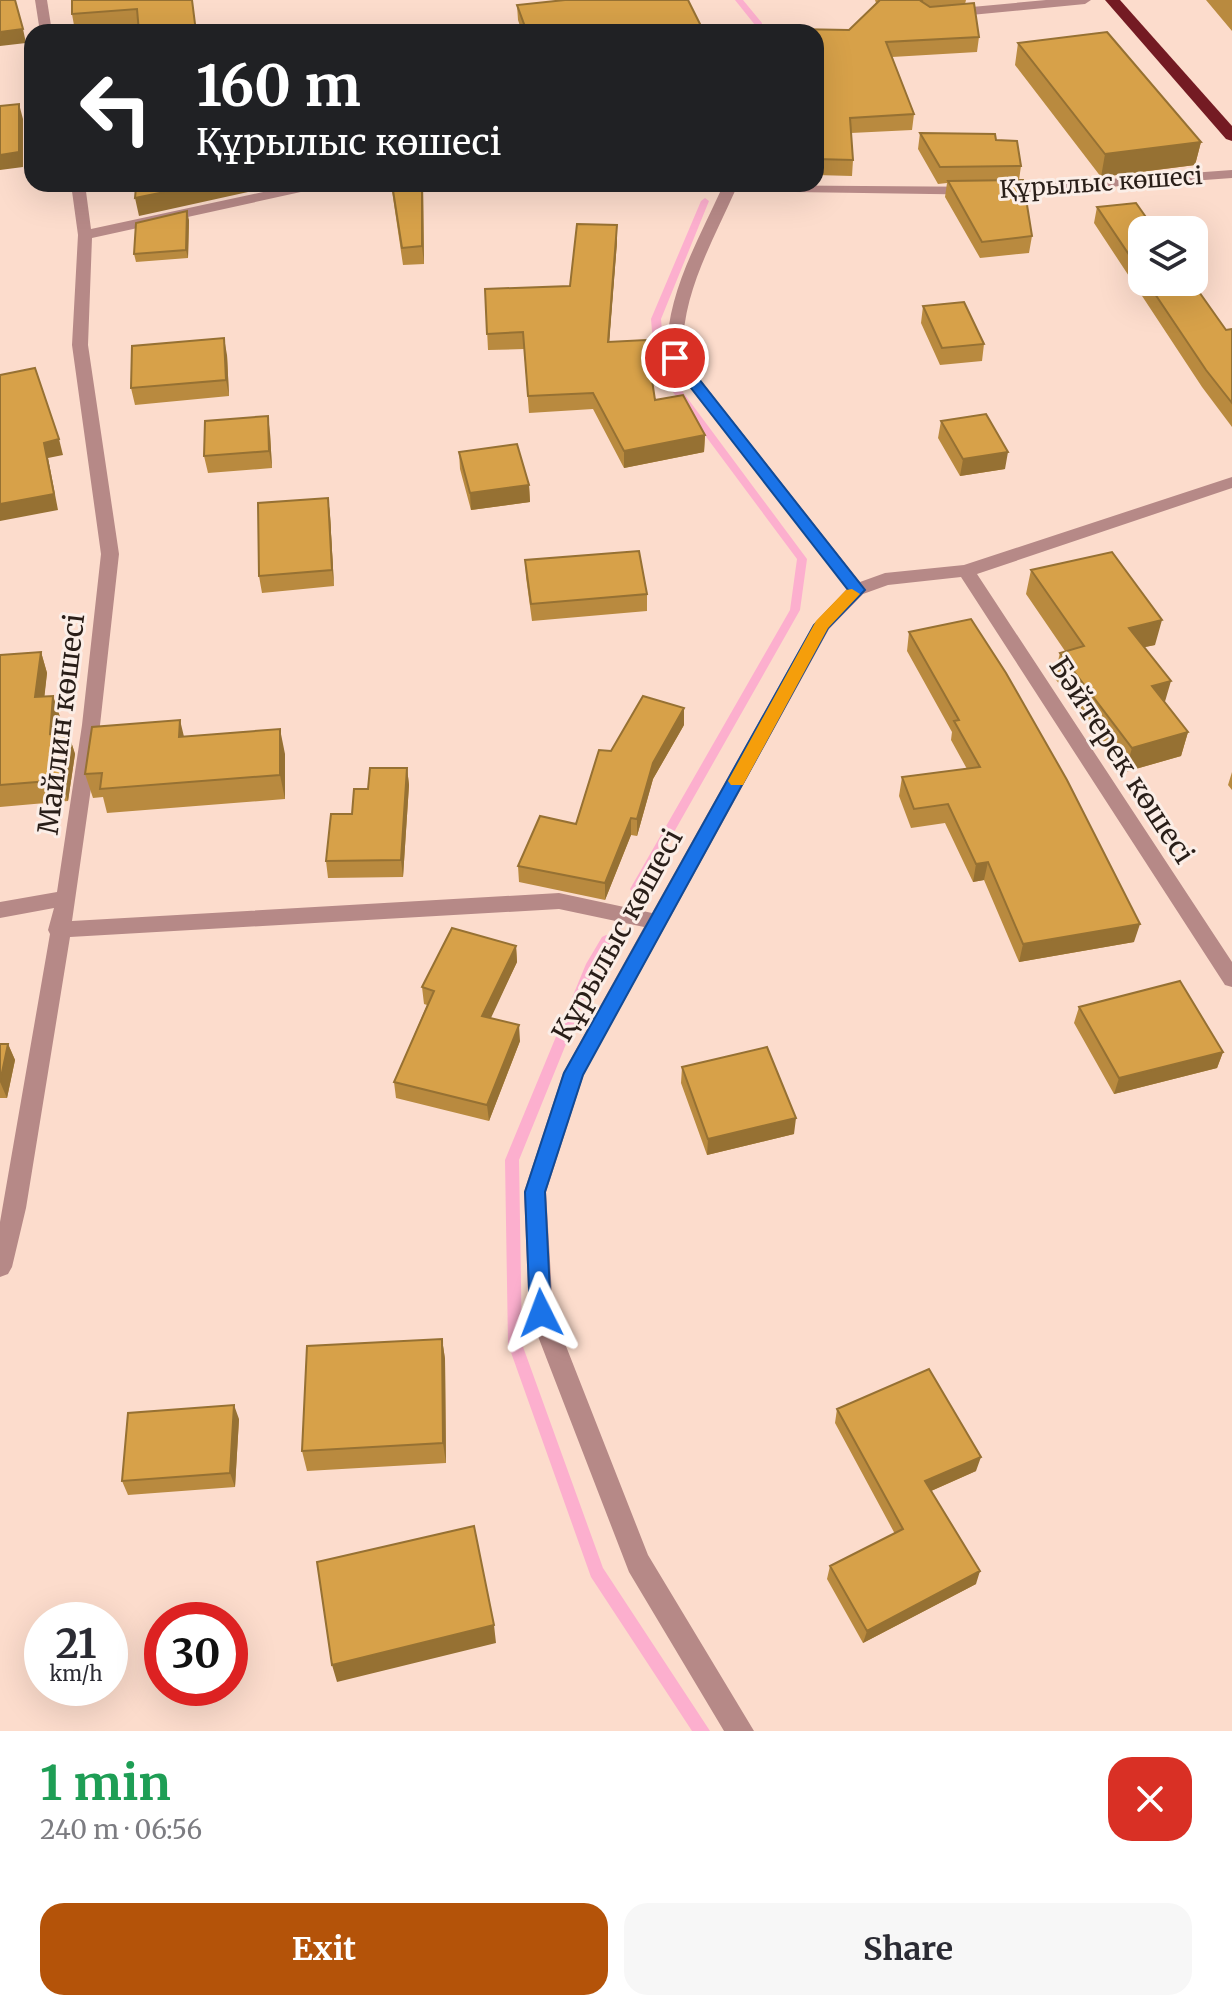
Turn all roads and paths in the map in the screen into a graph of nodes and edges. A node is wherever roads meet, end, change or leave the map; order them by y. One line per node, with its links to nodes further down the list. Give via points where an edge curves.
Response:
1 (41, 0): 5 (street)
2 (1085, 0): 4 (street)
3 (1112, 0): 6 (highway)
4 (928, 15)
5 (45, 24)
6 (1232, 136)
7 (1232, 174): 8 (street, Құрылыс көшесі, via 998,191)
8 (824, 189)
9 (79, 192): 12 (street, Майлин көшесі)
10 (282, 192): 12 (street)
11 (727, 192): 15 (street, via 678,307 672,336 675,358)
12 (85, 235): 16 (street, Майлин көшесі, via 80,345 110,554)
13 (1232, 482): 14 (street, Құрылыс көшесі)
14 (966, 571): 15 (street, Құрылыс көшесі, via 885,579); 20 (street, Бәйтерек көшесі)
15 (857, 590): 18 (street, Құрылыс көшесі, via 822,625)
16 (66, 898): 17 (street); 19 (street, Майлин көшесі)
17 (0, 910)
18 (660, 922): 19 (street, via 559,901); 22 (street, Құрылыс көшесі, via 574,1073 535,1192 541,1313 638,1563)
19 (58, 930): 21 (street, Майлин көшесі, via 15,1208)
20 (1232, 979)
21 (0, 1267)
22 (740, 1731)

